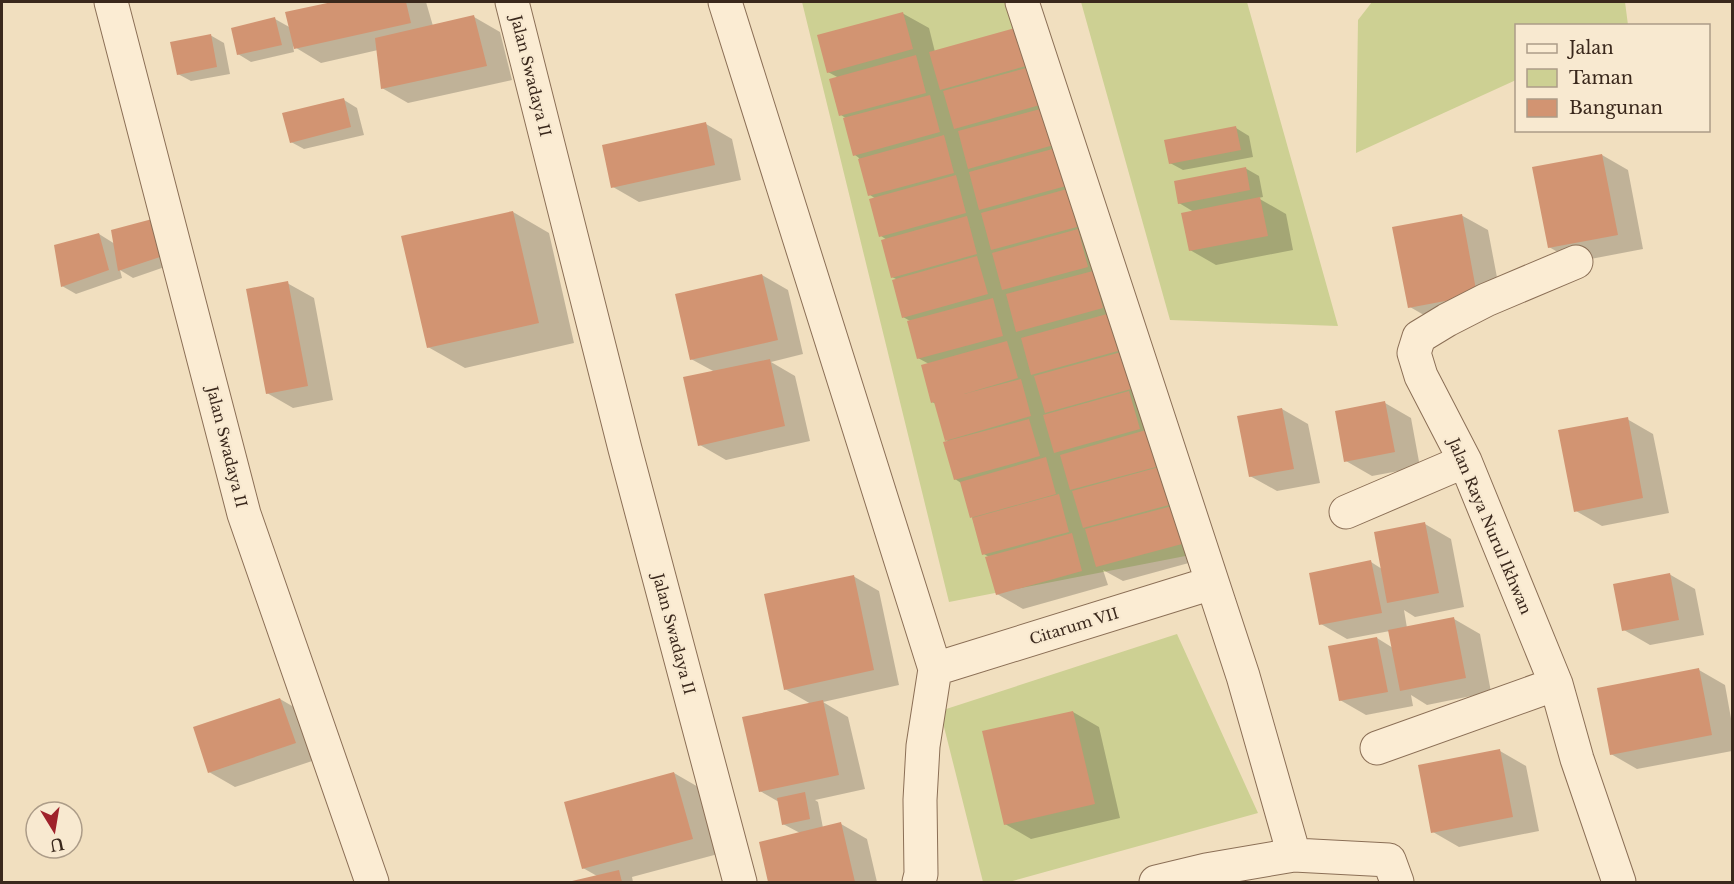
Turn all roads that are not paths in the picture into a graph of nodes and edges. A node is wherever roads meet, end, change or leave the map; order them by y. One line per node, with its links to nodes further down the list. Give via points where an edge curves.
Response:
1 (111, 2): 13 (street, Jalan Swadaya II, via 244,514)
2 (512, 2): 14 (street, Jalan Swadaya II)
3 (725, 2): 9 (street)
4 (1022, 2): 8 (street)
5 (1576, 262): 6 (street, Jalan Raya Nurul Ikhwan, via 1486,300 1419,337 1414,353 1421,376)
6 (1465, 461): 7 (street); 10 (street, Jalan Raya Nurul Ikhwan)
7 (1346, 512)
8 (1212, 583): 9 (street, Citarum VII); 12 (street)
9 (935, 669): 15 (street, via 923,746)
10 (1556, 684): 11 (street); 18 (street, Jalan Raya Nurul Ikhwan)
11 (1377, 748)
12 (1294, 855): 16 (street); 17 (street, via 1389,860)
13 (372, 882)
14 (740, 882)
15 (919, 882)
16 (1156, 882)
17 (1397, 882)
18 (1619, 882)

